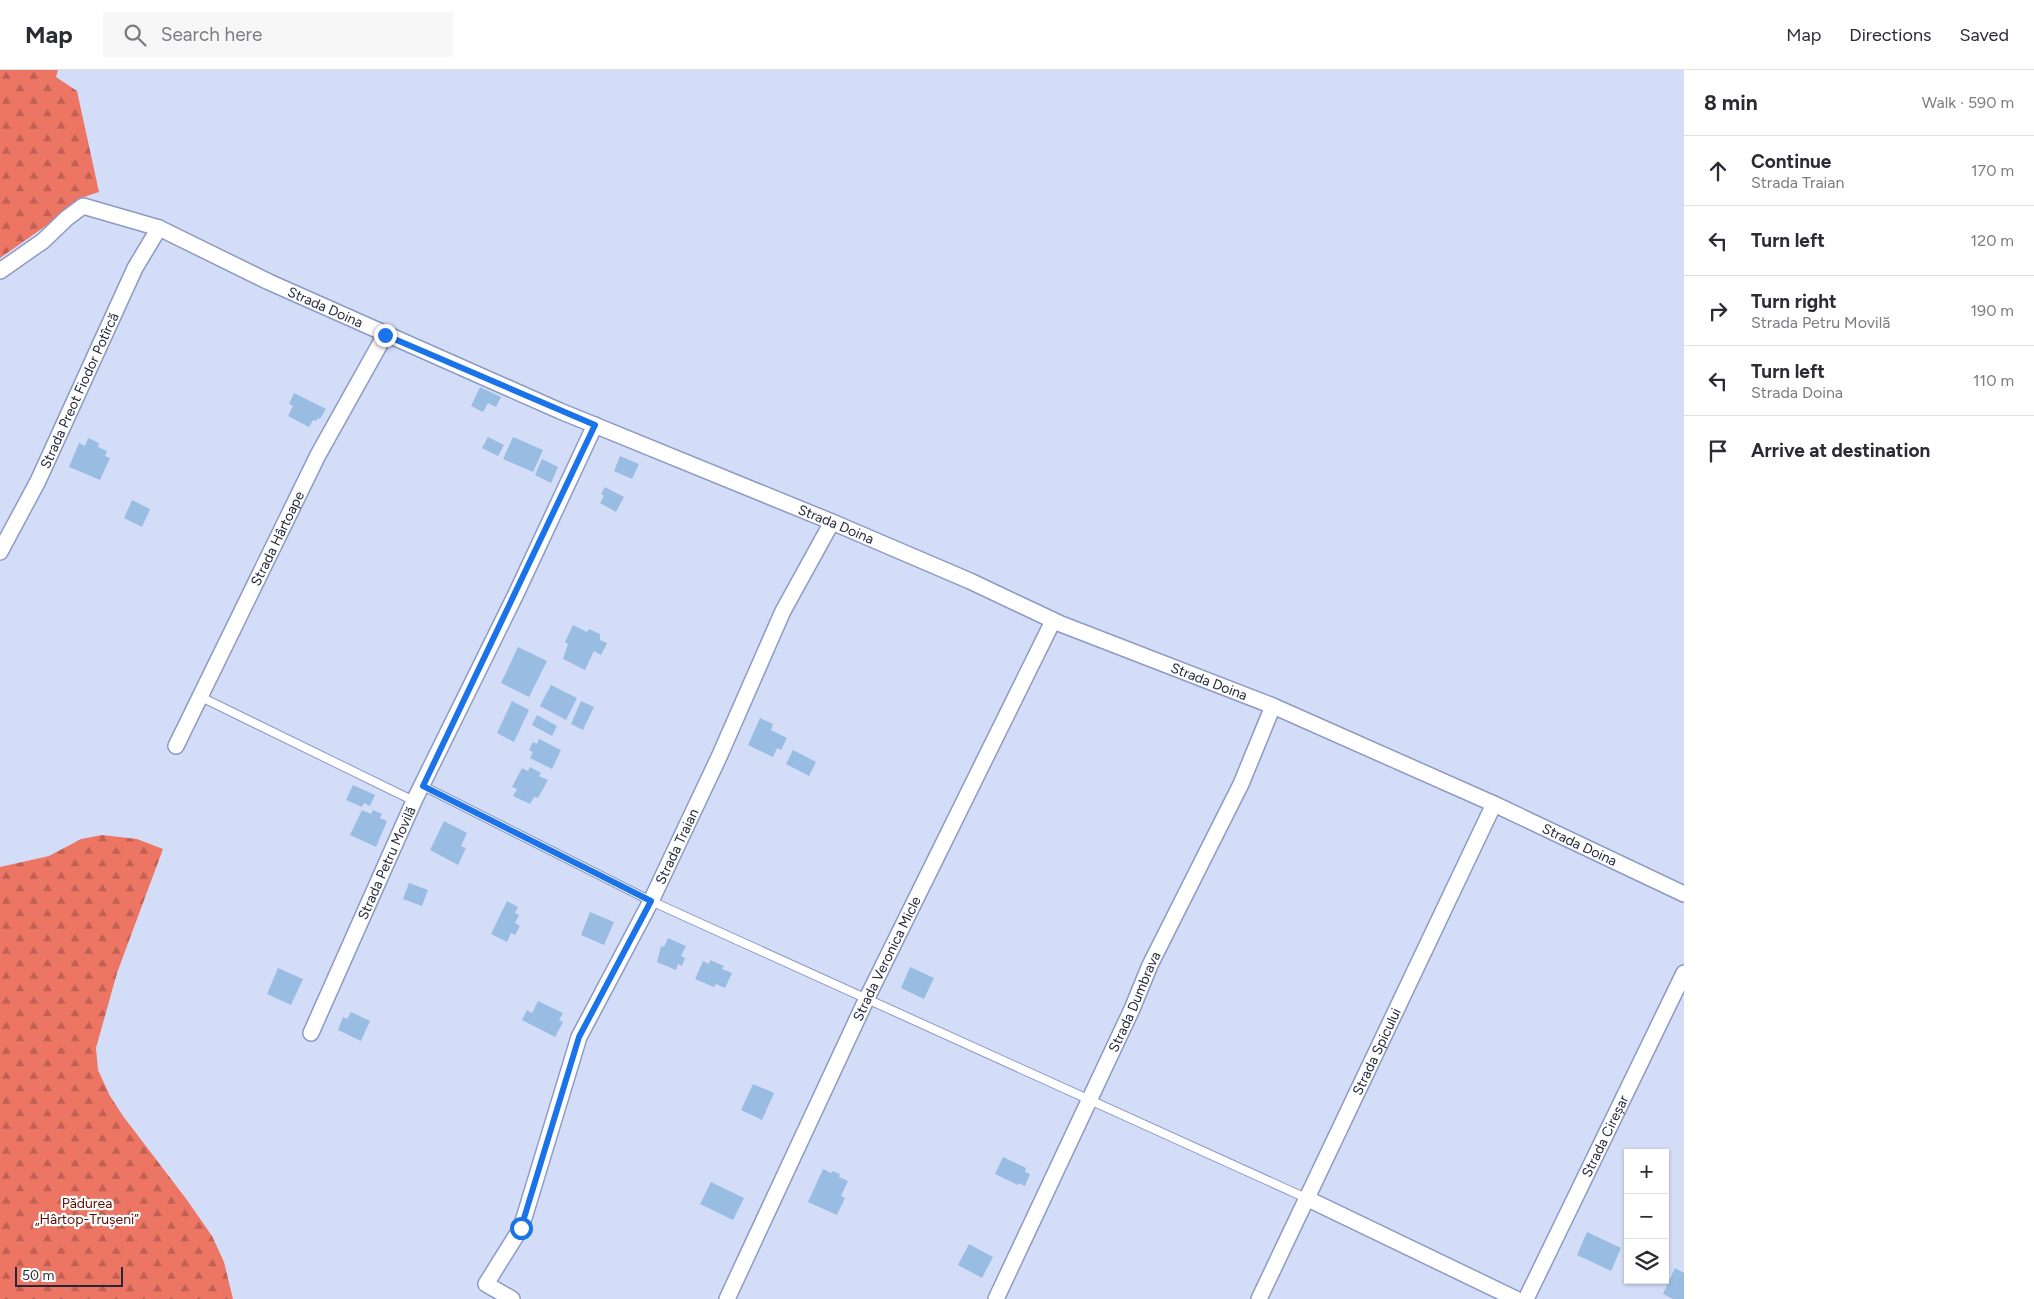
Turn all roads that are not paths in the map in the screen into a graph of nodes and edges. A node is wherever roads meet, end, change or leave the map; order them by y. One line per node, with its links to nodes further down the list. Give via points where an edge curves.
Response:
1 (159, 228): 2 (street, Strada Doina, via 82,206 43,241); 3 (street, Strada Doina); 6 (street, Strada Preot Fiodor Potîrcă, via 135,268 38,480)
2 (0, 271)
3 (385, 335): 4 (street, Strada Doina); 8 (street, Strada Hârtoape, via 318,455)
4 (595, 425): 5 (street, Strada Doina); 11 (street, Strada Petru Movilă)
5 (832, 522): 7 (street, Strada Doina, via 970,581); 15 (street, Strada Traian, via 783,611)
6 (0, 552)
7 (1053, 621): 9 (street, Strada Doina); 17 (street, Strada Veronica Micle)
8 (199, 696): 10 (street, Strada Hârtoape); 12 (lane)
9 (1273, 706): 13 (street, Strada Doina); 19 (street, Strada Dumbrava, via 1241,784 1150,965)
10 (176, 746)
11 (423, 786): 12 (street, Strada Petru Movilă); 15 (lane)
12 (414, 801): 18 (street, Strada Petru Movilă)
13 (1494, 804): 14 (street, Strada Doina); 20 (street, Strada Spicului)
14 (1684, 894)
15 (651, 901): 17 (lane); 21 (street, Strada Traian, via 579,1037 521,1228 486,1284)
16 (1684, 973): 26 (street, Strada Cireșar)
17 (868, 998): 19 (lane); 22 (street, Strada Veronica Micle)
18 (311, 1032)
19 (1090, 1099): 20 (lane); 23 (street, Strada Dumbrava)
20 (1306, 1198): 24 (street, Strada Spicului); 25 (street)
21 (512, 1299)
22 (727, 1299)
23 (996, 1299)
24 (1259, 1299)
25 (1516, 1299)
26 (1526, 1299)

